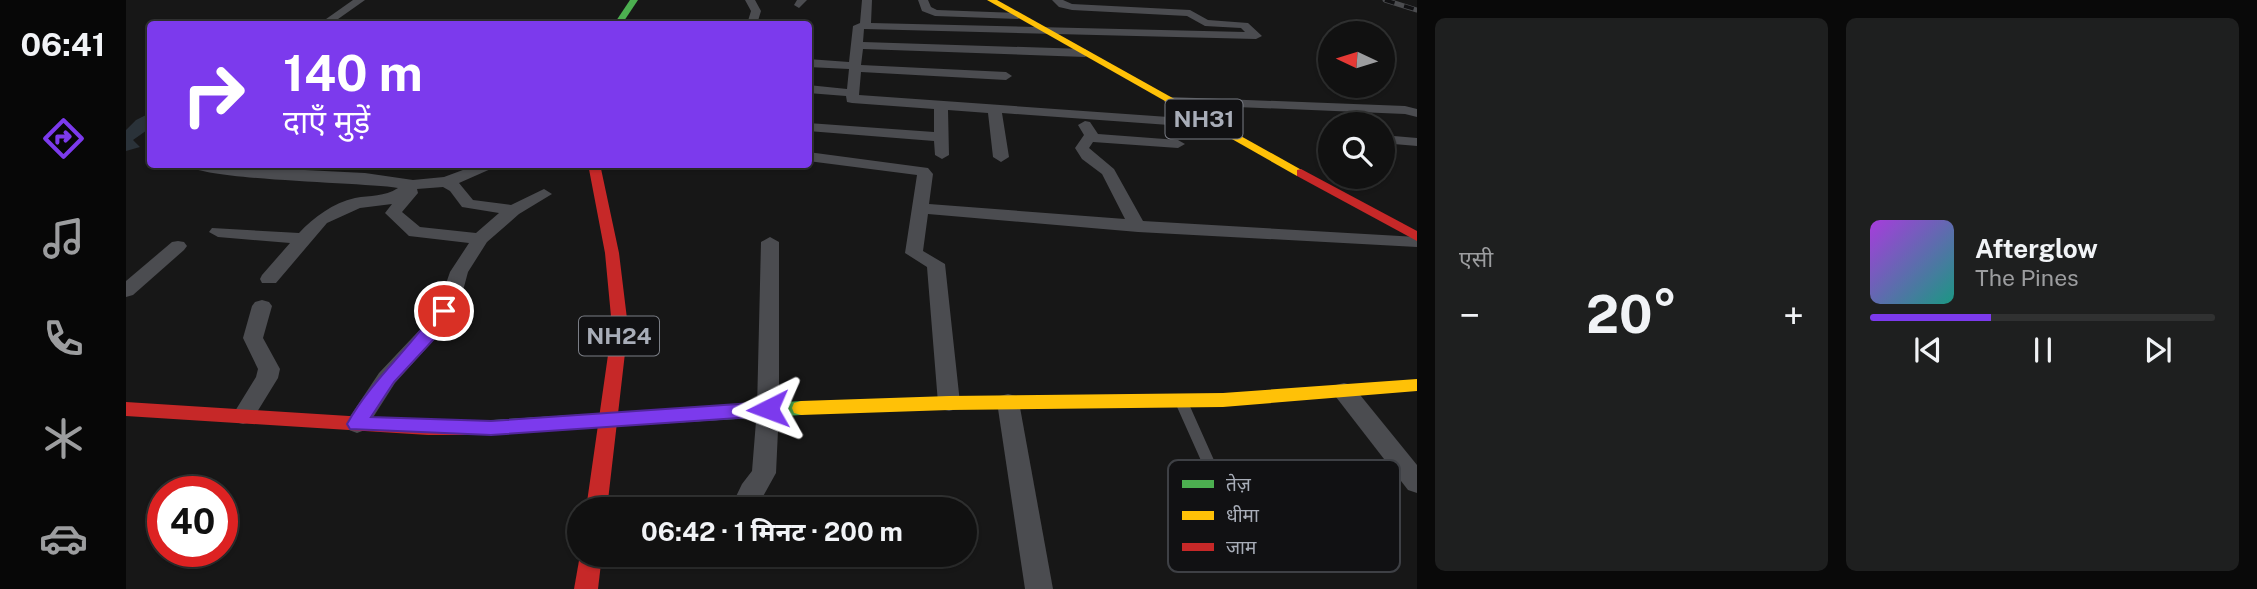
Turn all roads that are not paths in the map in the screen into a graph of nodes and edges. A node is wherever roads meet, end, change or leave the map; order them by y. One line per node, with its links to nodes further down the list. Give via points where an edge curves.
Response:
1 (360, 0): 11 (street)
2 (750, 0): 13 (street, via 756,11)
3 (867, 0): 14 (street)
4 (923, 0): 10 (street, via 926,9 935,13)
5 (991, 0): 10 (main road, NH31)
6 (1057, 0): 15 (street, via 1072,7 1190,13 1205,23 1247,26 1256,36)
7 (1148, 0): 9 (street)
8 (631, 1): 12 (main road)
9 (1172, 1)
10 (1018, 16): 15 (main road, NH31)
11 (328, 21)
12 (620, 21)
13 (753, 21)
14 (865, 26): 15 (street); 16 (street, via 858,28)
15 (1044, 30): 18 (main road, NH31)
16 (857, 45): 17 (street); 20 (street)
17 (997, 50): 18 (street); 23 (street)
18 (1085, 53): 24 (main road, NH31)
19 (812, 63): 20 (street)
20 (855, 67): 22 (street); 23 (street)
21 (812, 89): 22 (street)
22 (852, 93): 25 (street, via 852,99 860,101)
23 (1011, 94): 26 (street); 28 (street)
24 (1171, 101): 27 (street); 29 (main road, NH31)
25 (941, 106): 26 (street); 32 (street)
26 (995, 109): 38 (street)
27 (1417, 113)
28 (1082, 115): 29 (street); 31 (street)
29 (1211, 124): 52 (main road, NH31)
30 (812, 127): 32 (street)
31 (1090, 136): 35 (street); 48 (street, via 1082,148 1085,154 1110,172)
32 (941, 137): 36 (street)
33 (1395, 140): 34 (street)
34 (1417, 142)
35 (1178, 144)
36 (942, 155)
37 (812, 157): 46 (street, via 923,171)
38 (1001, 157)
39 (205, 168): 42 (street)
40 (484, 168): 43 (street)
41 (595, 168): 66 (main road, NH24, via 621,327)
42 (284, 169): 44 (street)
43 (446, 182): 44 (street); 47 (street, via 468,204)
44 (416, 184): 50 (street, via 392,199 356,203 332,212); 51 (street, via 396,208 396,217 415,232)
45 (544, 194): 47 (street)
46 (919, 208): 48 (street); 62 (street, via 914,253 936,264)
47 (513, 210): 51 (street)
48 (1138, 227): 52 (street)
49 (218, 232): 50 (street)
50 (304, 239): 55 (street)
51 (480, 239): 67 (street, via 459,272 437,324 387,378)
52 (1417, 239)
53 (770, 242): 64 (street)
54 (178, 246): 56 (street)
55 (269, 279)
56 (126, 291)
57 (262, 306): 65 (street, via 254,338 267,377)
58 (1417, 385): 59 (main road)
59 (1344, 391): 60 (main road); 69 (street)
60 (1181, 400): 61 (main road); 68 (lane)
61 (1008, 402): 62 (main road); 76 (street)
62 (949, 403): 64 (main road)
63 (126, 409): 65 (main road)
64 (768, 409): 66 (main road); 73 (street, via 764,473)
65 (243, 416): 67 (main road)
66 (609, 419): 67 (main road, via 491,428); 72 (main road, NH24)
67 (357, 424)
68 (1208, 460)
69 (1399, 460)
70 (1400, 462): 71 (street)
71 (1417, 483)
72 (599, 497)
73 (748, 497)
74 (589, 567): 75 (main road)
75 (586, 589)
76 (1039, 589)

